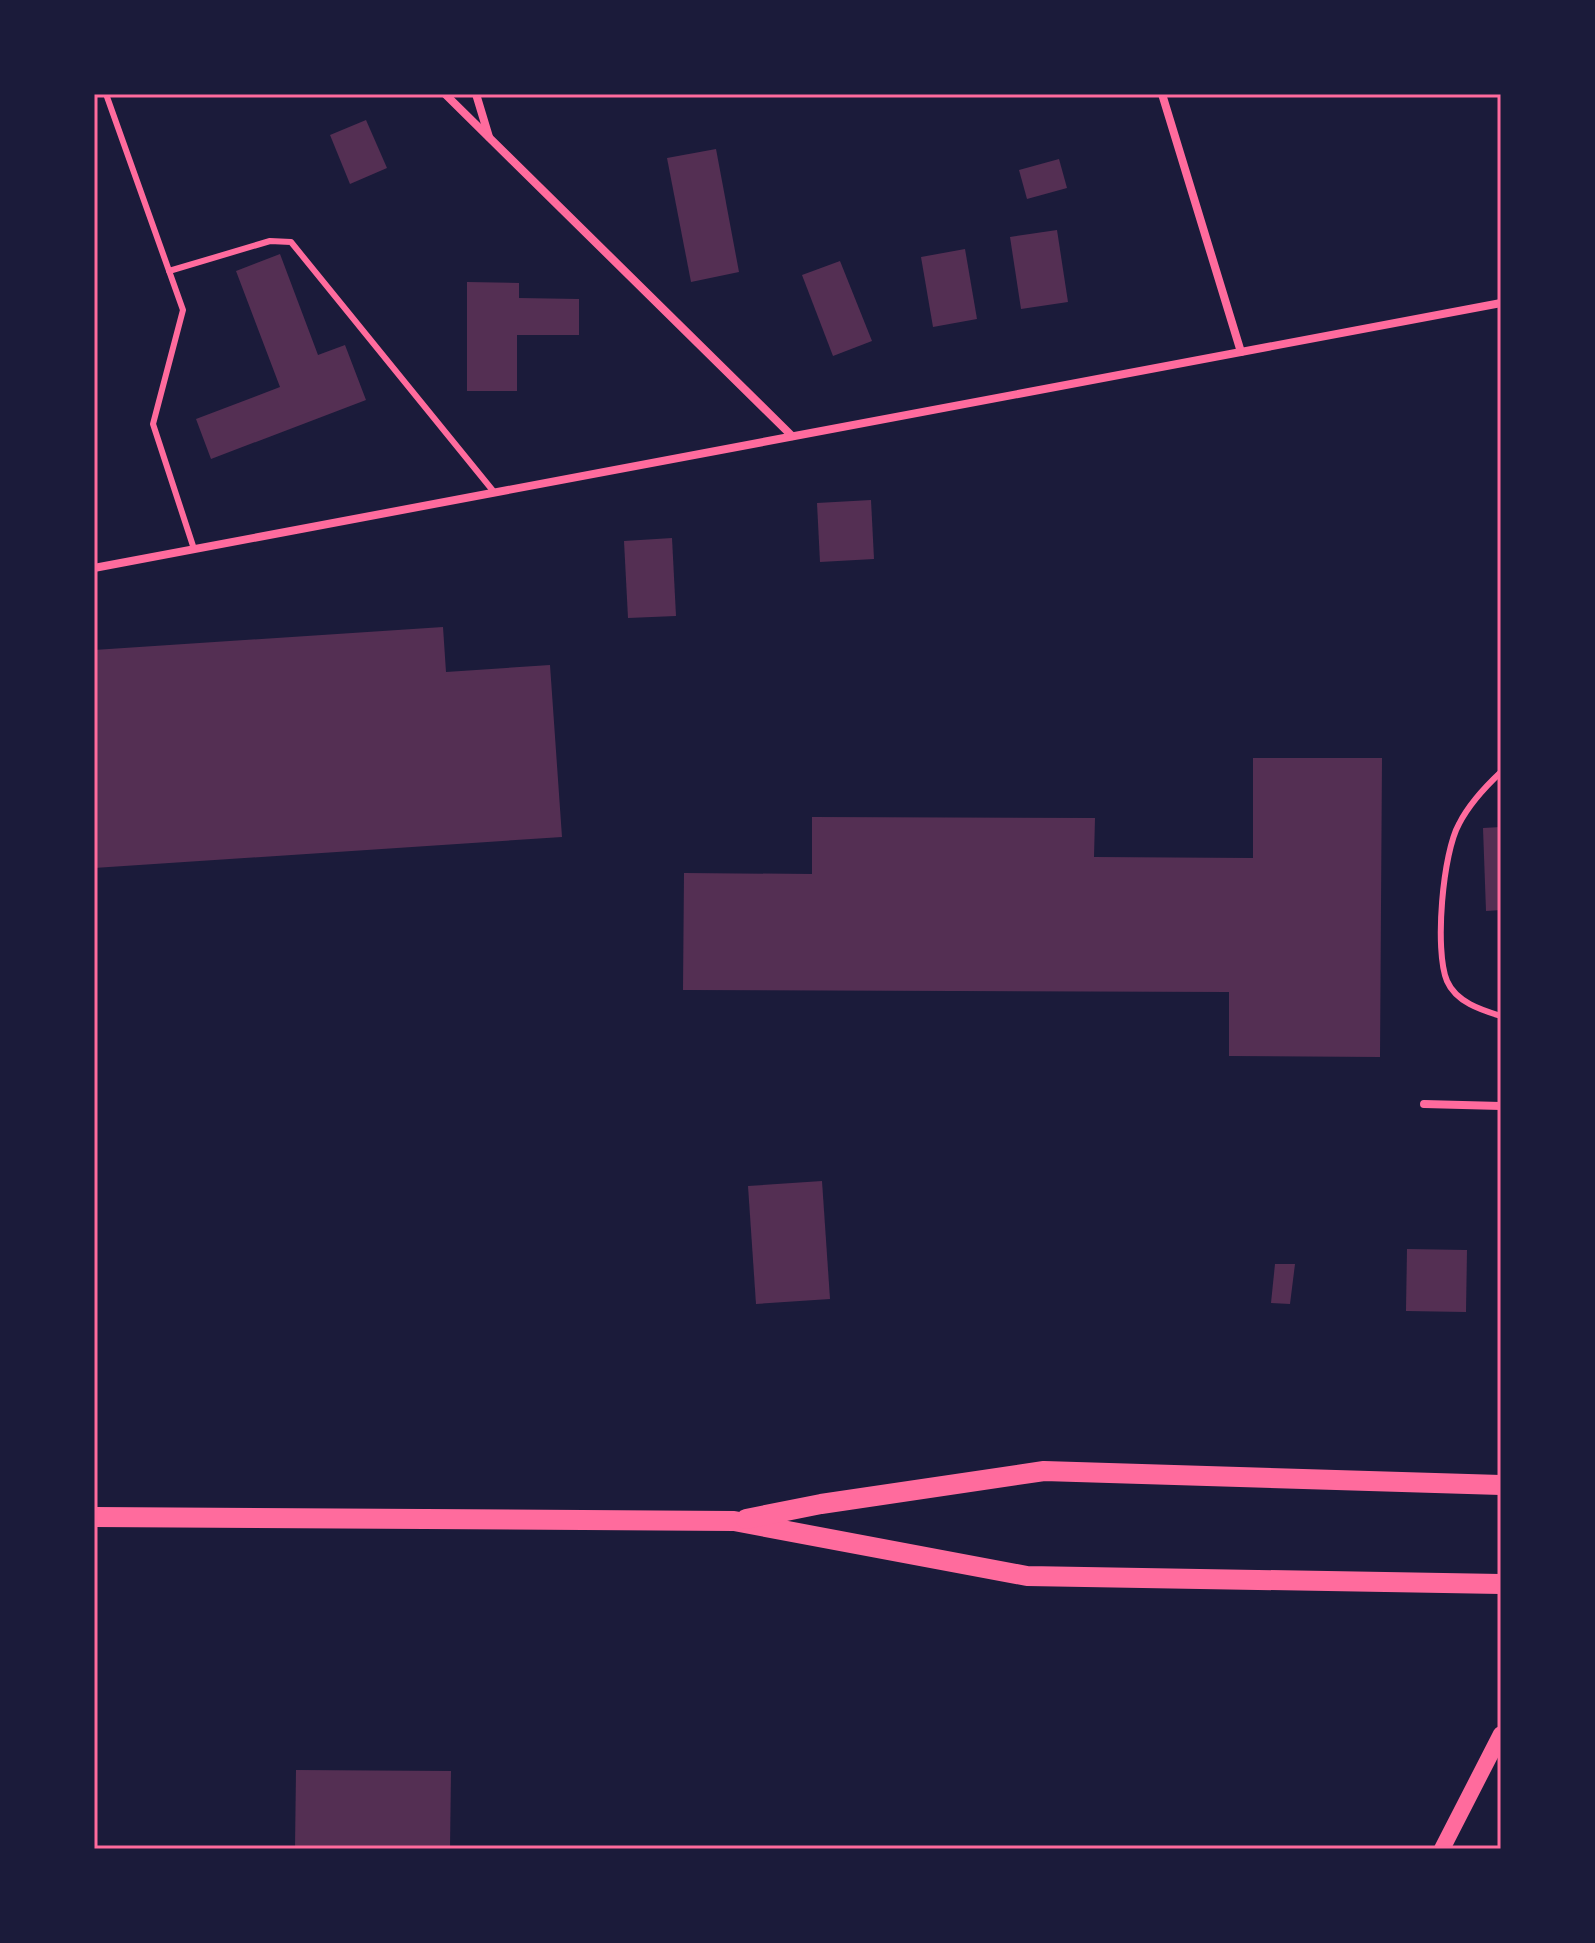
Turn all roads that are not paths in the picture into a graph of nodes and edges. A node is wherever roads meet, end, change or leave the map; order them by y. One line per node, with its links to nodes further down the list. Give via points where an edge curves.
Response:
1 (106, 94): 6 (lane)
2 (445, 94): 5 (street)
3 (476, 94): 5 (street)
4 (1162, 94): 8 (street)
5 (489, 138): 9 (street)
6 (169, 271): 10 (lane, via 270,241 291,242); 11 (lane, via 183,310 153,424)
7 (1501, 303): 8 (street)
8 (1241, 352): 9 (street)
9 (792, 436): 10 (street)
10 (494, 492): 11 (street)
11 (194, 549): 12 (street)
12 (94, 568)
13 (1501, 772): 14 (lane, via 1457,826 1446,864 1440,939 1447,982 1472,1007)
14 (1501, 1016)
15 (1424, 1104): 16 (street)
16 (1501, 1106)
17 (1501, 1485): 19 (main road, via 1044,1471)
18 (94, 1517): 19 (main road)
19 (734, 1521): 20 (main road, via 1027,1576)
20 (1501, 1584)
21 (1501, 1734): 22 (main road)
22 (1442, 1849)

